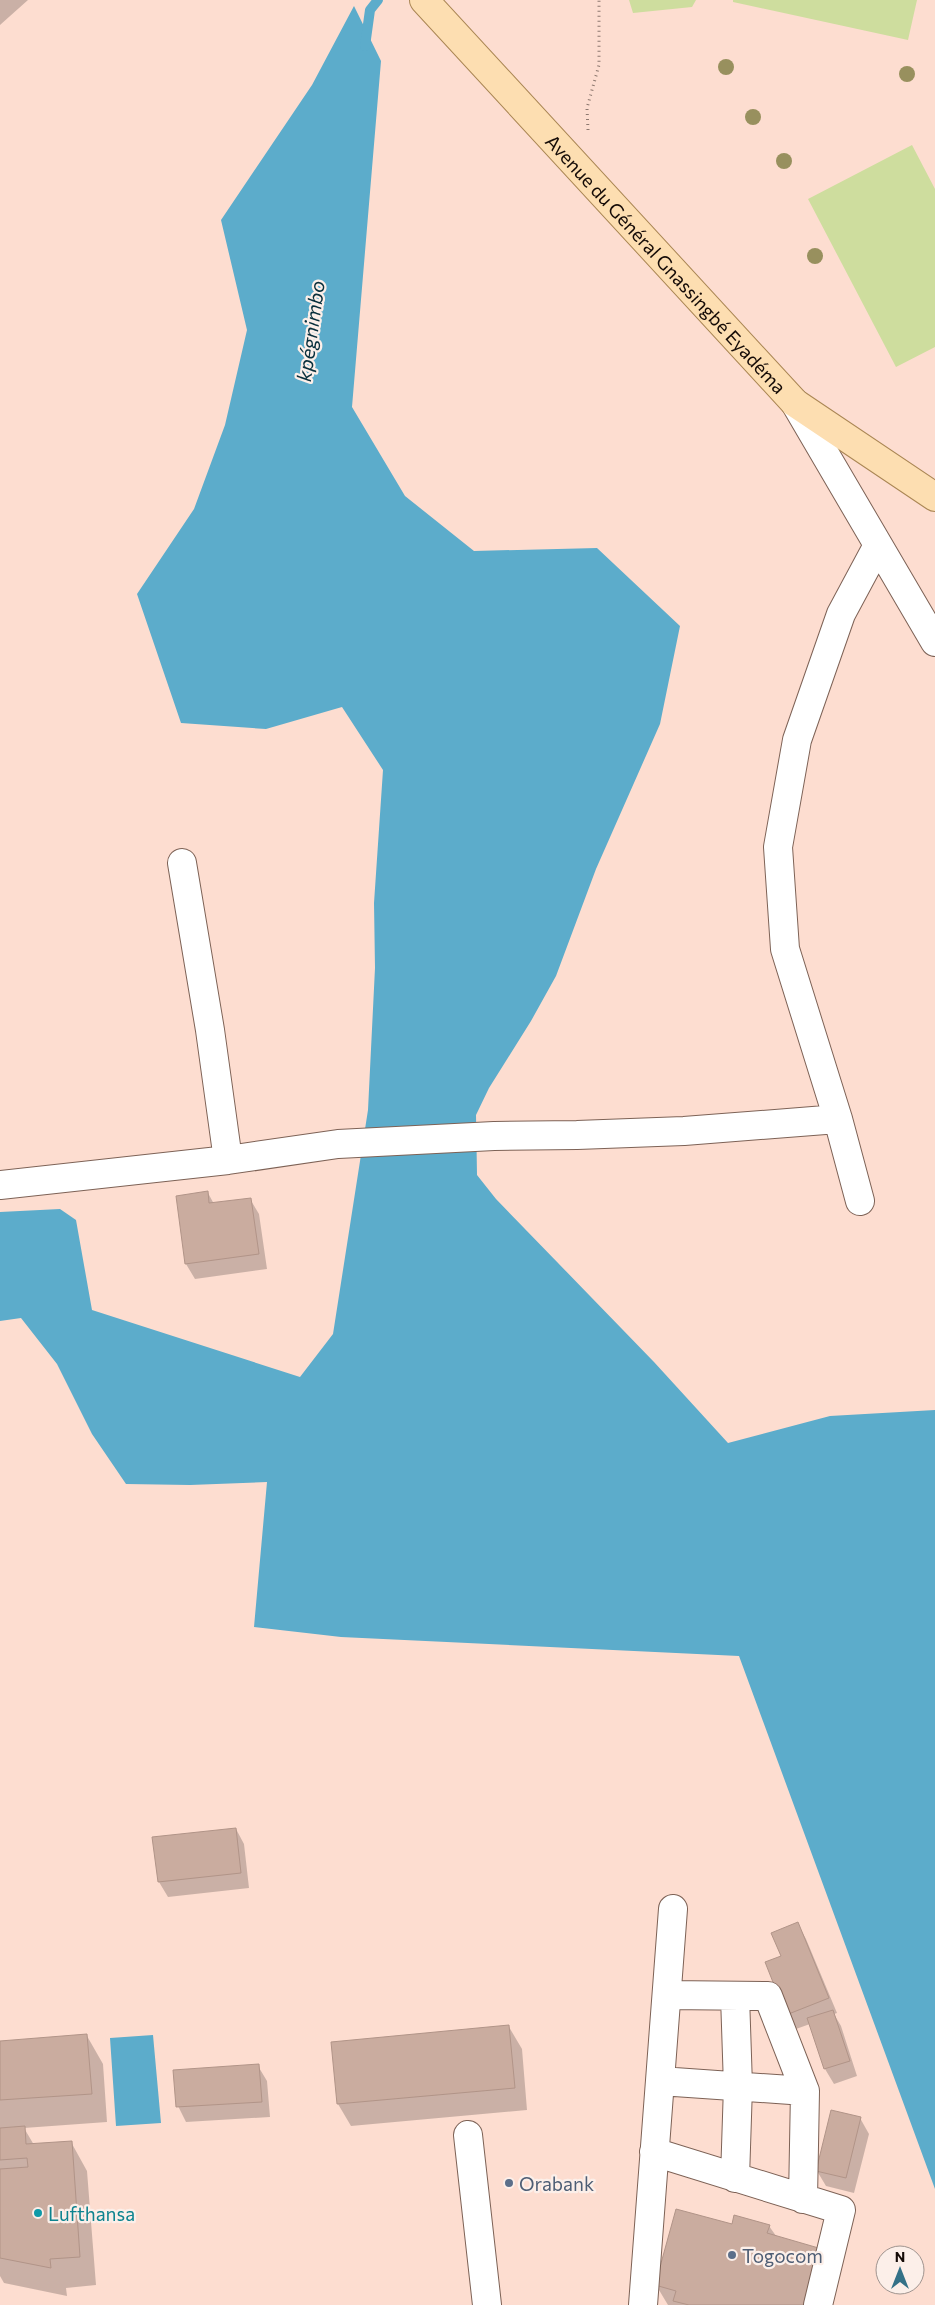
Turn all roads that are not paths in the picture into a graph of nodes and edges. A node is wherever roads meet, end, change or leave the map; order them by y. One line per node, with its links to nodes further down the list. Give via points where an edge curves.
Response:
1 (424, 0): 2 (main road, Avenue du Général Gnassingbé Eyadéma)
2 (795, 403): 3 (main road, Avenue du Général Gnassingbé Eyadéma); 4 (street)
3 (935, 497)
4 (878, 545): 5 (street); 7 (street, via 841,614 797,740 778,848 785,949)
5 (935, 642)
6 (182, 863): 8 (street)
7 (838, 1119): 8 (street, via 674,1131 338,1144); 10 (street)
8 (228, 1160): 9 (street)
9 (0, 1185)
10 (860, 1201)
11 (673, 1909): 12 (street)
12 (667, 1995): 13 (street); 14 (street)
13 (735, 1996): 15 (street); 16 (street, via 768,1996)
14 (660, 2081): 15 (street); 18 (street)
15 (738, 2086): 16 (street); 19 (street)
16 (805, 2091): 20 (street)
17 (468, 2135): 21 (street)
18 (654, 2152): 19 (street); 22 (street)
19 (736, 2178): 20 (street)
20 (803, 2198): 23 (street, via 841,2210)
21 (487, 2305)
22 (643, 2305)
23 (818, 2305)

